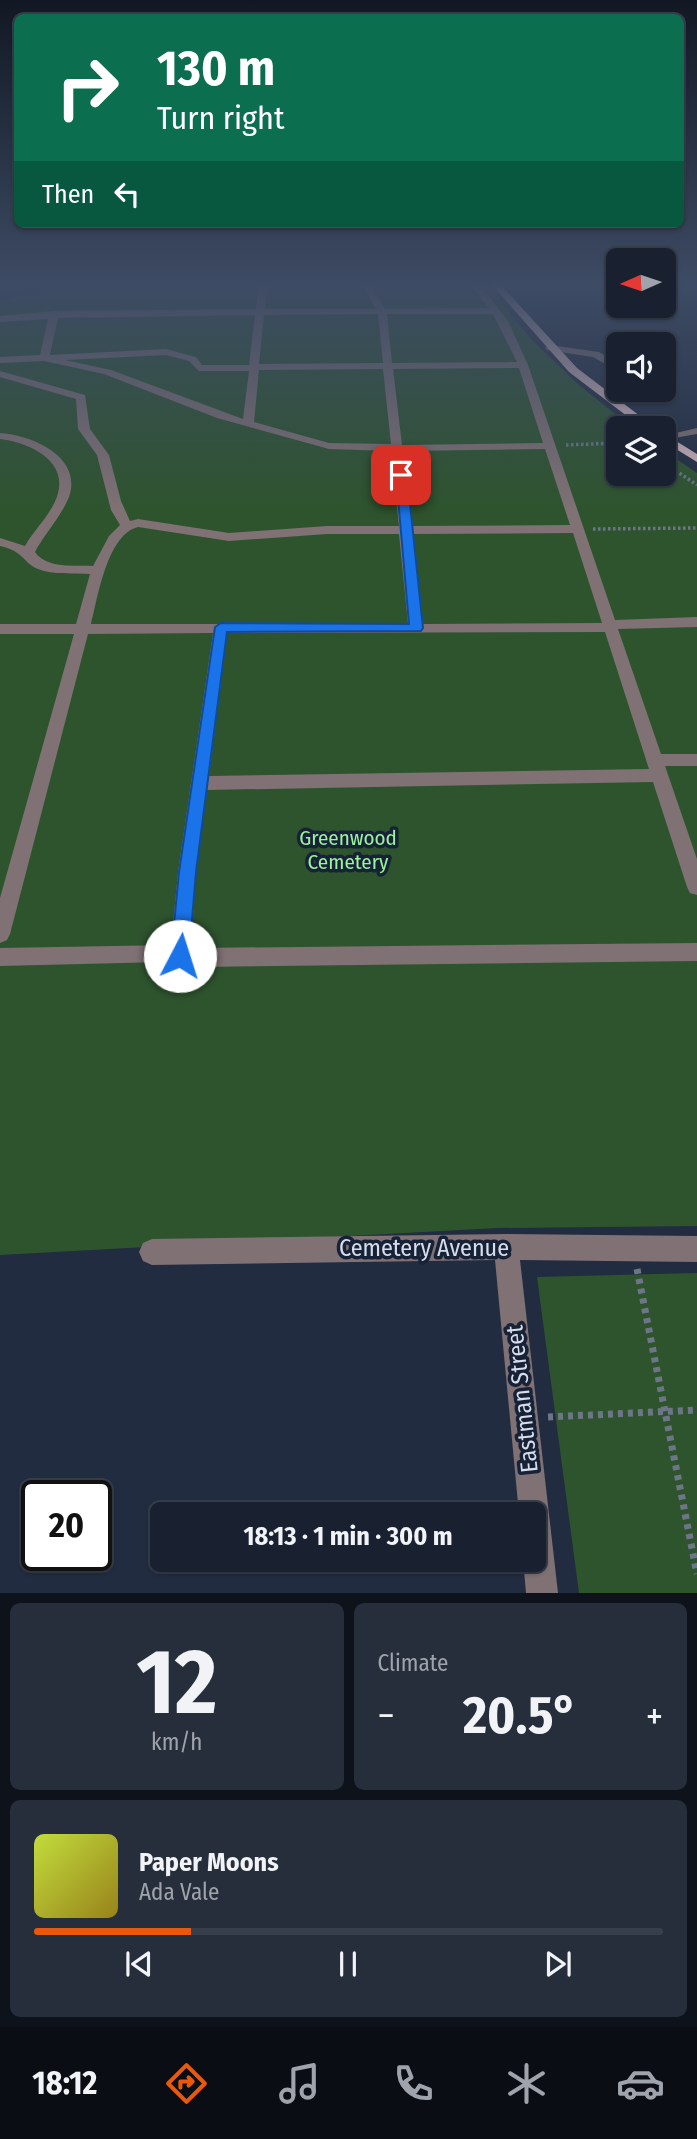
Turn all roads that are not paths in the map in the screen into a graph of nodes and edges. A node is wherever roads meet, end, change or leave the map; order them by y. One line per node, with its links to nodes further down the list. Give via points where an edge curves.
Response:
1 (53, 359): 8 (street)
2 (84, 359): 8 (street)
3 (193, 359): 11 (street, via 199,368)
4 (257, 359): 11 (street)
5 (388, 359): 10 (street)
6 (521, 359): 9 (street)
7 (563, 359): 13 (main road)
8 (79, 363): 14 (street)
9 (523, 365): 10 (street); 19 (street)
10 (389, 366): 11 (street); 20 (street)
11 (256, 368): 14 (street)
12 (0, 374): 22 (street, via 81,397 86,433 101,451 110,472 117,515)
13 (633, 416)
14 (248, 424): 20 (street, via 329,446)
15 (697, 431): 16 (street)
16 (676, 435)
17 (0, 436): 26 (street, via 37,446 64,473 66,484 55,513)
18 (676, 444): 21 (main road)
19 (550, 446): 20 (street); 23 (street)
20 (399, 448): 24 (street)
21 (694, 455)
22 (127, 527): 24 (street, via 155,524 229,537); 27 (street, via 115,536)
23 (577, 529): 24 (street); 29 (street)
24 (407, 530): 32 (street)
25 (0, 542): 26 (street)
26 (28, 552): 27 (street, via 45,567)
27 (99, 570): 31 (street)
28 (697, 622): 29 (street)
29 (609, 626): 32 (street); 35 (street)
30 (221, 627): 31 (street); 32 (street); 36 (street)
31 (84, 628): 33 (street); 38 (street)
32 (416, 628)
33 (0, 629)
34 (697, 760): 35 (street)
35 (656, 767): 36 (street); 37 (street)
36 (201, 783): 40 (street)
37 (697, 887)
38 (0, 934)
39 (697, 952): 40 (street)
40 (180, 956): 41 (street)
41 (0, 957)
42 (506, 1247): 43 (street, Cemetery Avenue); 44 (street, Cemetery Avenue); 45 (street, Eastman Street)
43 (697, 1249)
44 (152, 1252)
45 (542, 1593)

